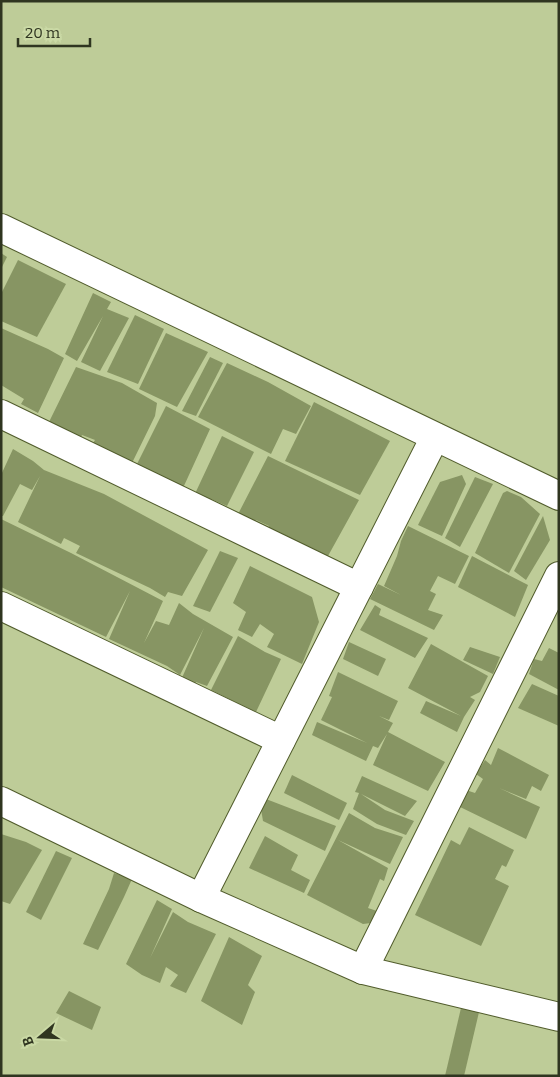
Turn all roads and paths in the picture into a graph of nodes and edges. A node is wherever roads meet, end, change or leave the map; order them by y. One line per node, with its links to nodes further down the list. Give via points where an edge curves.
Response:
1 (1, 228): 3 (street)
2 (1, 414): 6 (street)
3 (435, 437): 4 (street); 6 (street)
4 (559, 496)
5 (559, 576): 11 (street)
6 (359, 587): 8 (street)
7 (1, 606): 8 (street)
8 (282, 740): 10 (street)
9 (1, 801): 10 (street)
10 (201, 898): 11 (street)
11 (363, 970): 12 (street)
12 (557, 1014)

